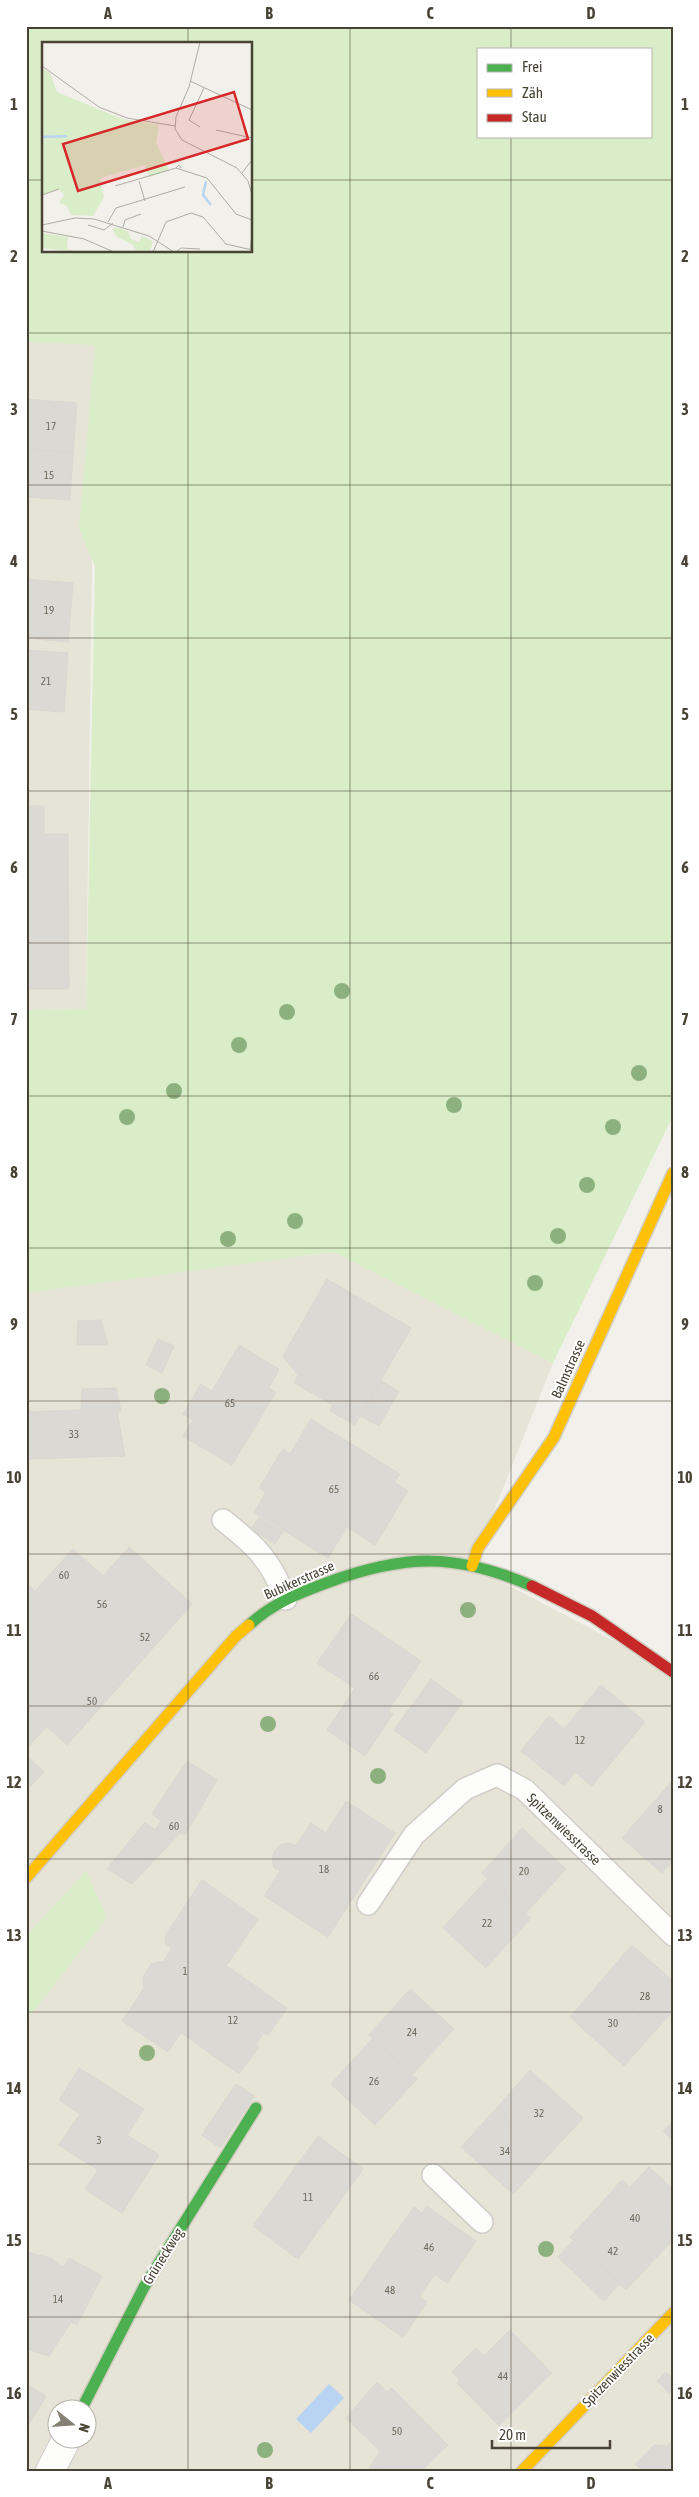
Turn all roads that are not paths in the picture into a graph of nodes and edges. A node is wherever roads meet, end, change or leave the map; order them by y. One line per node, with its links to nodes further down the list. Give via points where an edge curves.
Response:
1 (673, 1173): 3 (street, Balmstrasse, via 554,1437 478,1548)
2 (223, 1520): 4 (lane, via 253,1544 275,1572)
3 (472, 1566): 4 (street, Bubikerstrasse, via 435,1560 406,1561 355,1572); 5 (street, Bubikerstrasse, via 505,1575 593,1616)
4 (286, 1599): 6 (street, Bubikerstrasse, via 263,1612 236,1636)
5 (673, 1672)
6 (26, 1878)
7 (368, 1904): 8 (lane, Spitzenwiesstrasse, via 414,1835 465,1789 497,1776 525,1790)
8 (673, 1935)
9 (256, 2108): 13 (street, Grüneckweg, via 144,2287)
10 (433, 2175): 11 (lane)
11 (482, 2222)
12 (673, 2313): 16 (street, Spitzenwiesstrasse)
13 (86, 2400)
14 (61, 2450): 15 (street)
15 (50, 2471)
16 (522, 2471)

